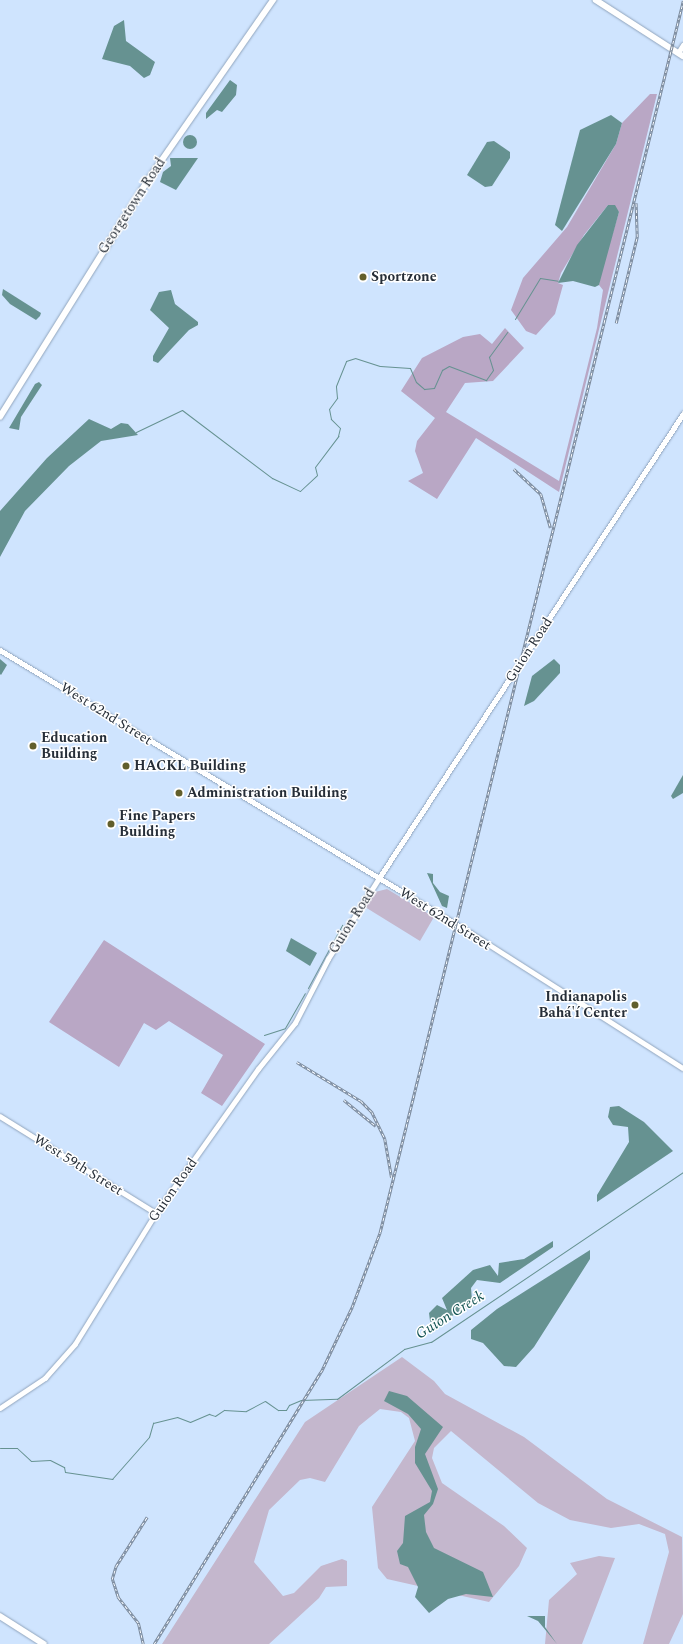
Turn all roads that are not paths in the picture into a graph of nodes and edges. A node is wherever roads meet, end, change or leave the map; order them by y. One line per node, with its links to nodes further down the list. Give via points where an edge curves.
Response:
1 (273, 0): 6 (main road, Georgetown Road, via 146,183)
2 (596, 0): 4 (main road)
3 (683, 45): 4 (street)
4 (681, 54)
5 (683, 414): 8 (street, Guion Road)
6 (0, 417)
7 (0, 650): 8 (street, West 62nd Street)
8 (379, 878): 9 (street, West 62nd Street); 11 (street, Guion Road, via 330,955 295,1023 263,1062)
9 (683, 1068)
10 (0, 1116): 11 (street, West 59th Street)
11 (156, 1213): 12 (street, Guion Road, via 67,1355 37,1384)
12 (0, 1408)
13 (0, 1616): 14 (main road)
14 (44, 1644)

